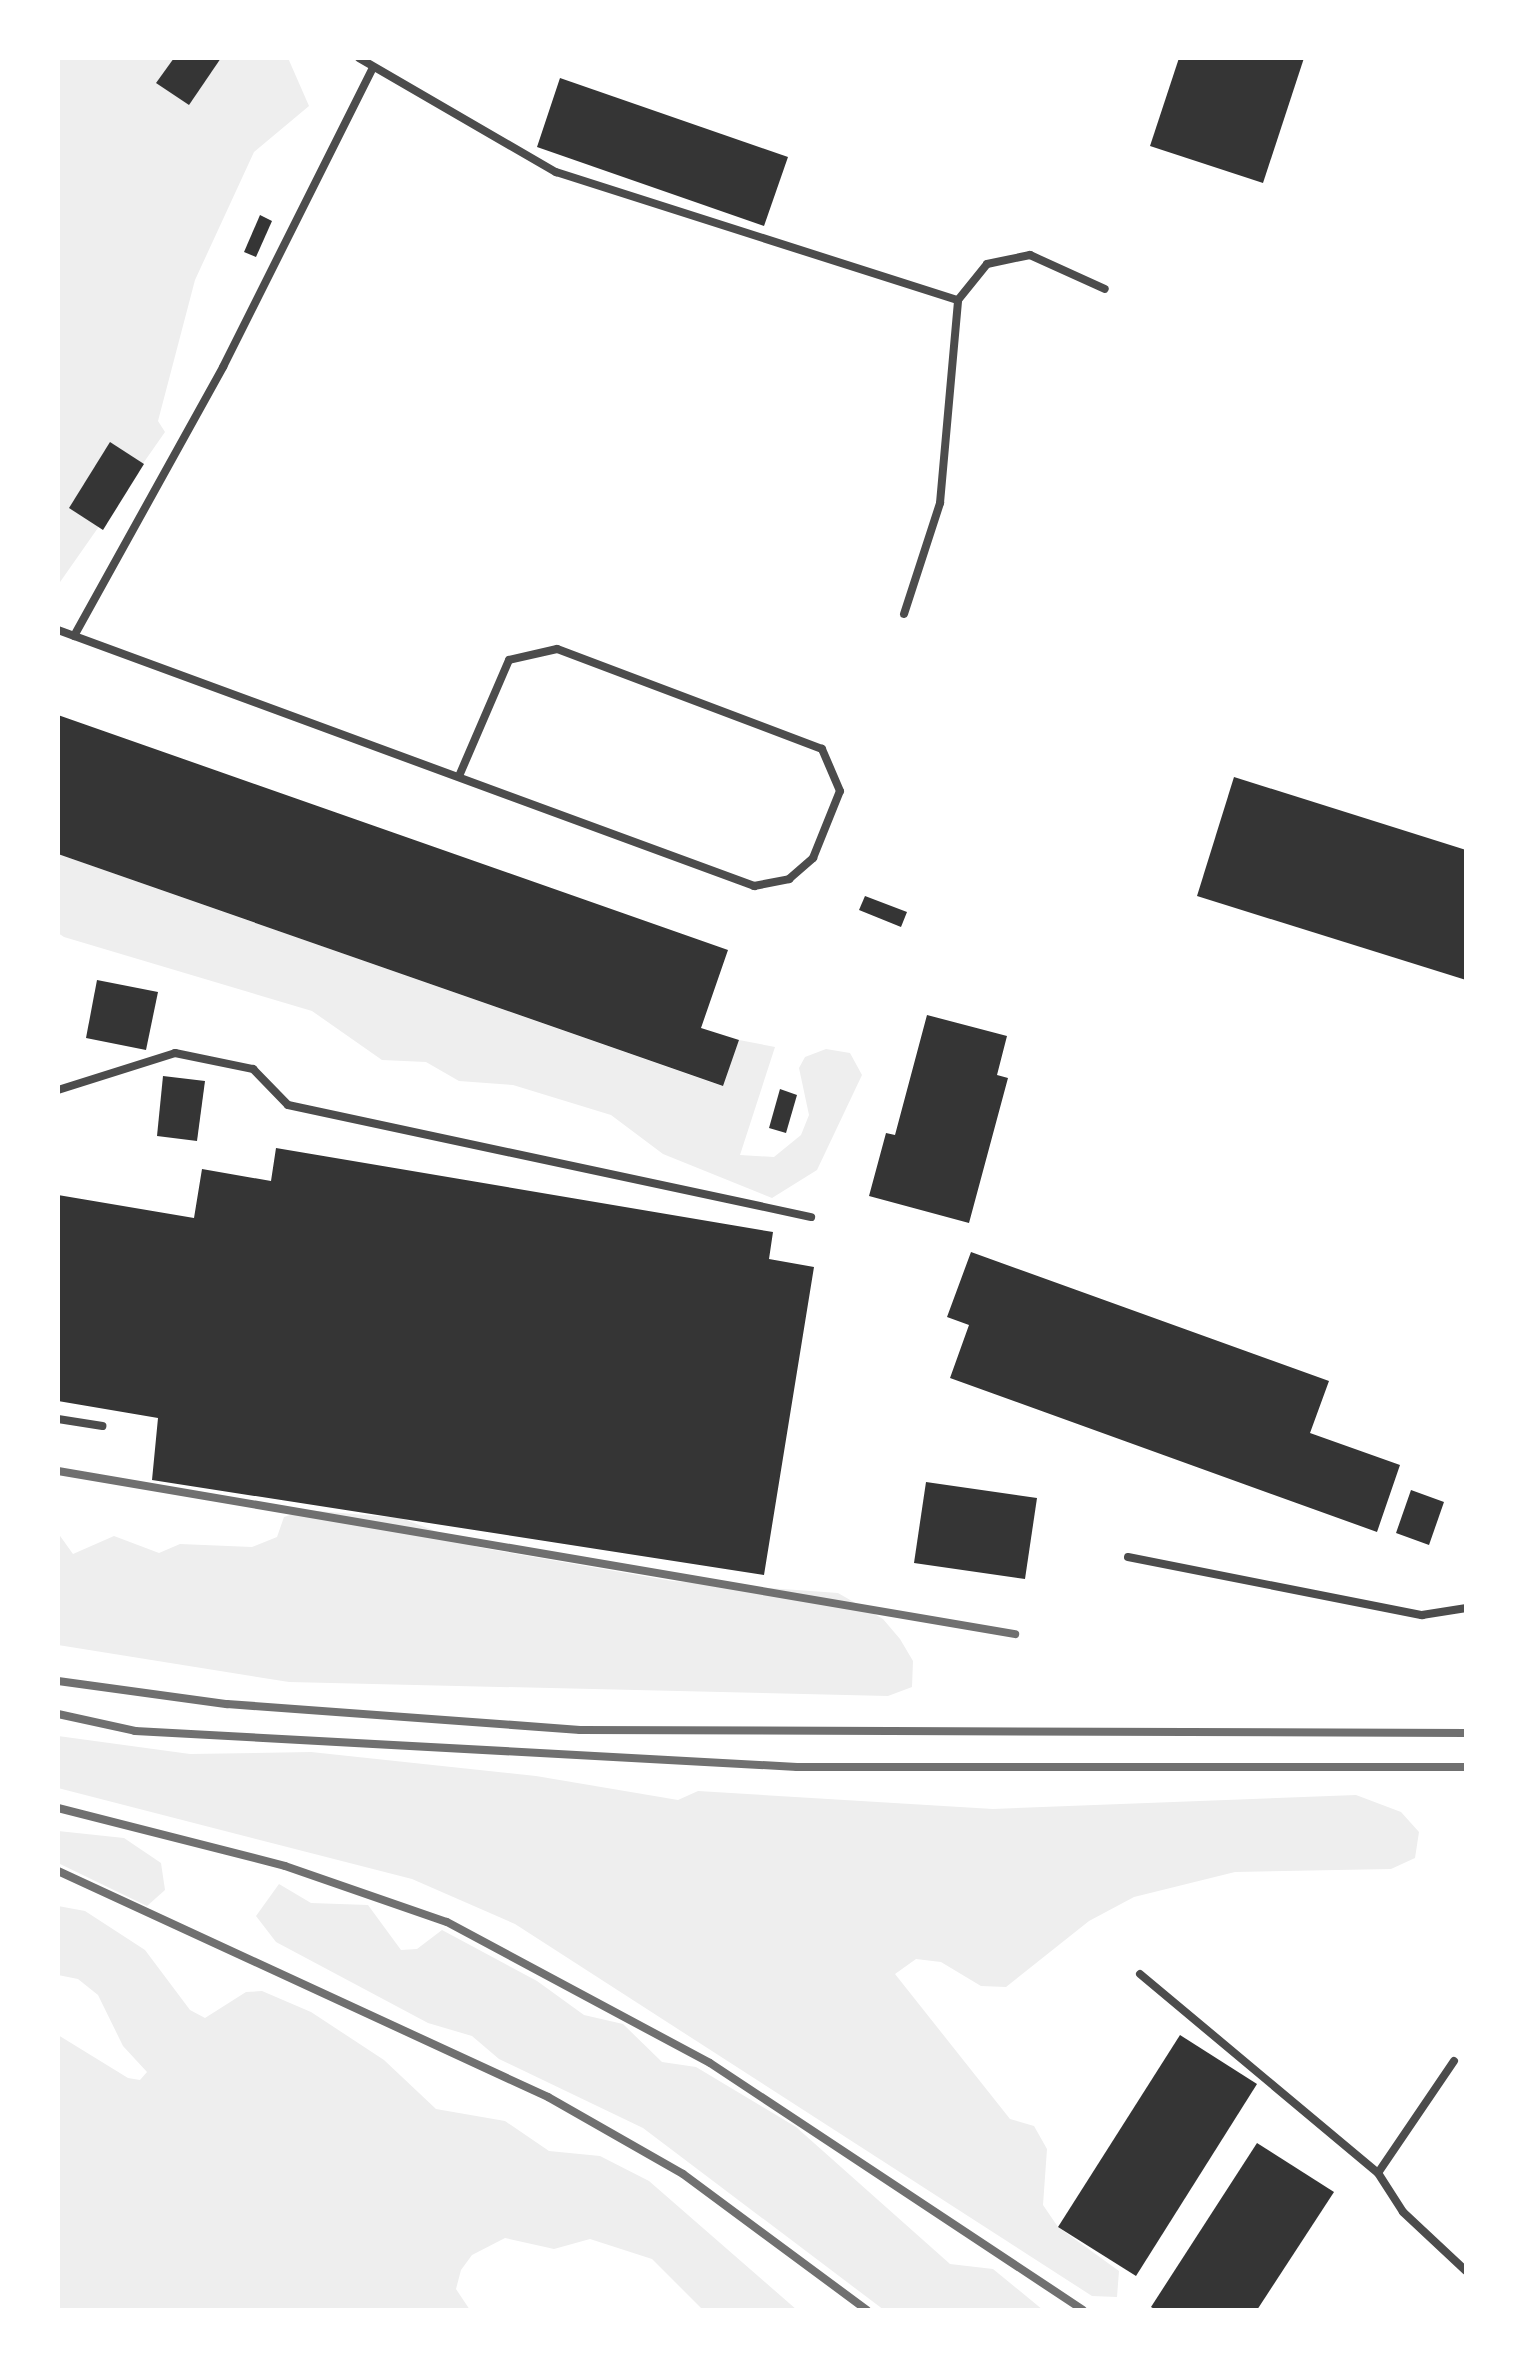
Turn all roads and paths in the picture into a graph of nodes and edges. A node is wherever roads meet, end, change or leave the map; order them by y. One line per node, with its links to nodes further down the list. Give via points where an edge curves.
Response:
1 (360, 58): 2 (lane)
2 (372, 68): 4 (lane, via 556,172); 7 (lane, via 224,368)
3 (1105, 289): 4 (lane, via 1030,255 987,264)
4 (958, 300): 5 (lane, via 940,503)
5 (904, 614)
6 (58, 630): 7 (lane)
7 (74, 636): 8 (lane)
8 (459, 776): 8 (lane, via 754,886 790,879 813,858 840,791 822,750 556,649 509,660)
9 (58, 1090): 10 (lane, via 176,1053 252,1068 288,1105)
10 (812, 1217)
11 (58, 1419): 12 (lane)
12 (102, 1426)
13 (1128, 1557): 14 (lane, via 1422,1615)
14 (1466, 1608)
15 (1140, 1974): 17 (lane)
16 (1454, 2061): 17 (lane)
17 (1378, 2173): 18 (lane, via 1404,2212)
18 (1466, 2271)

